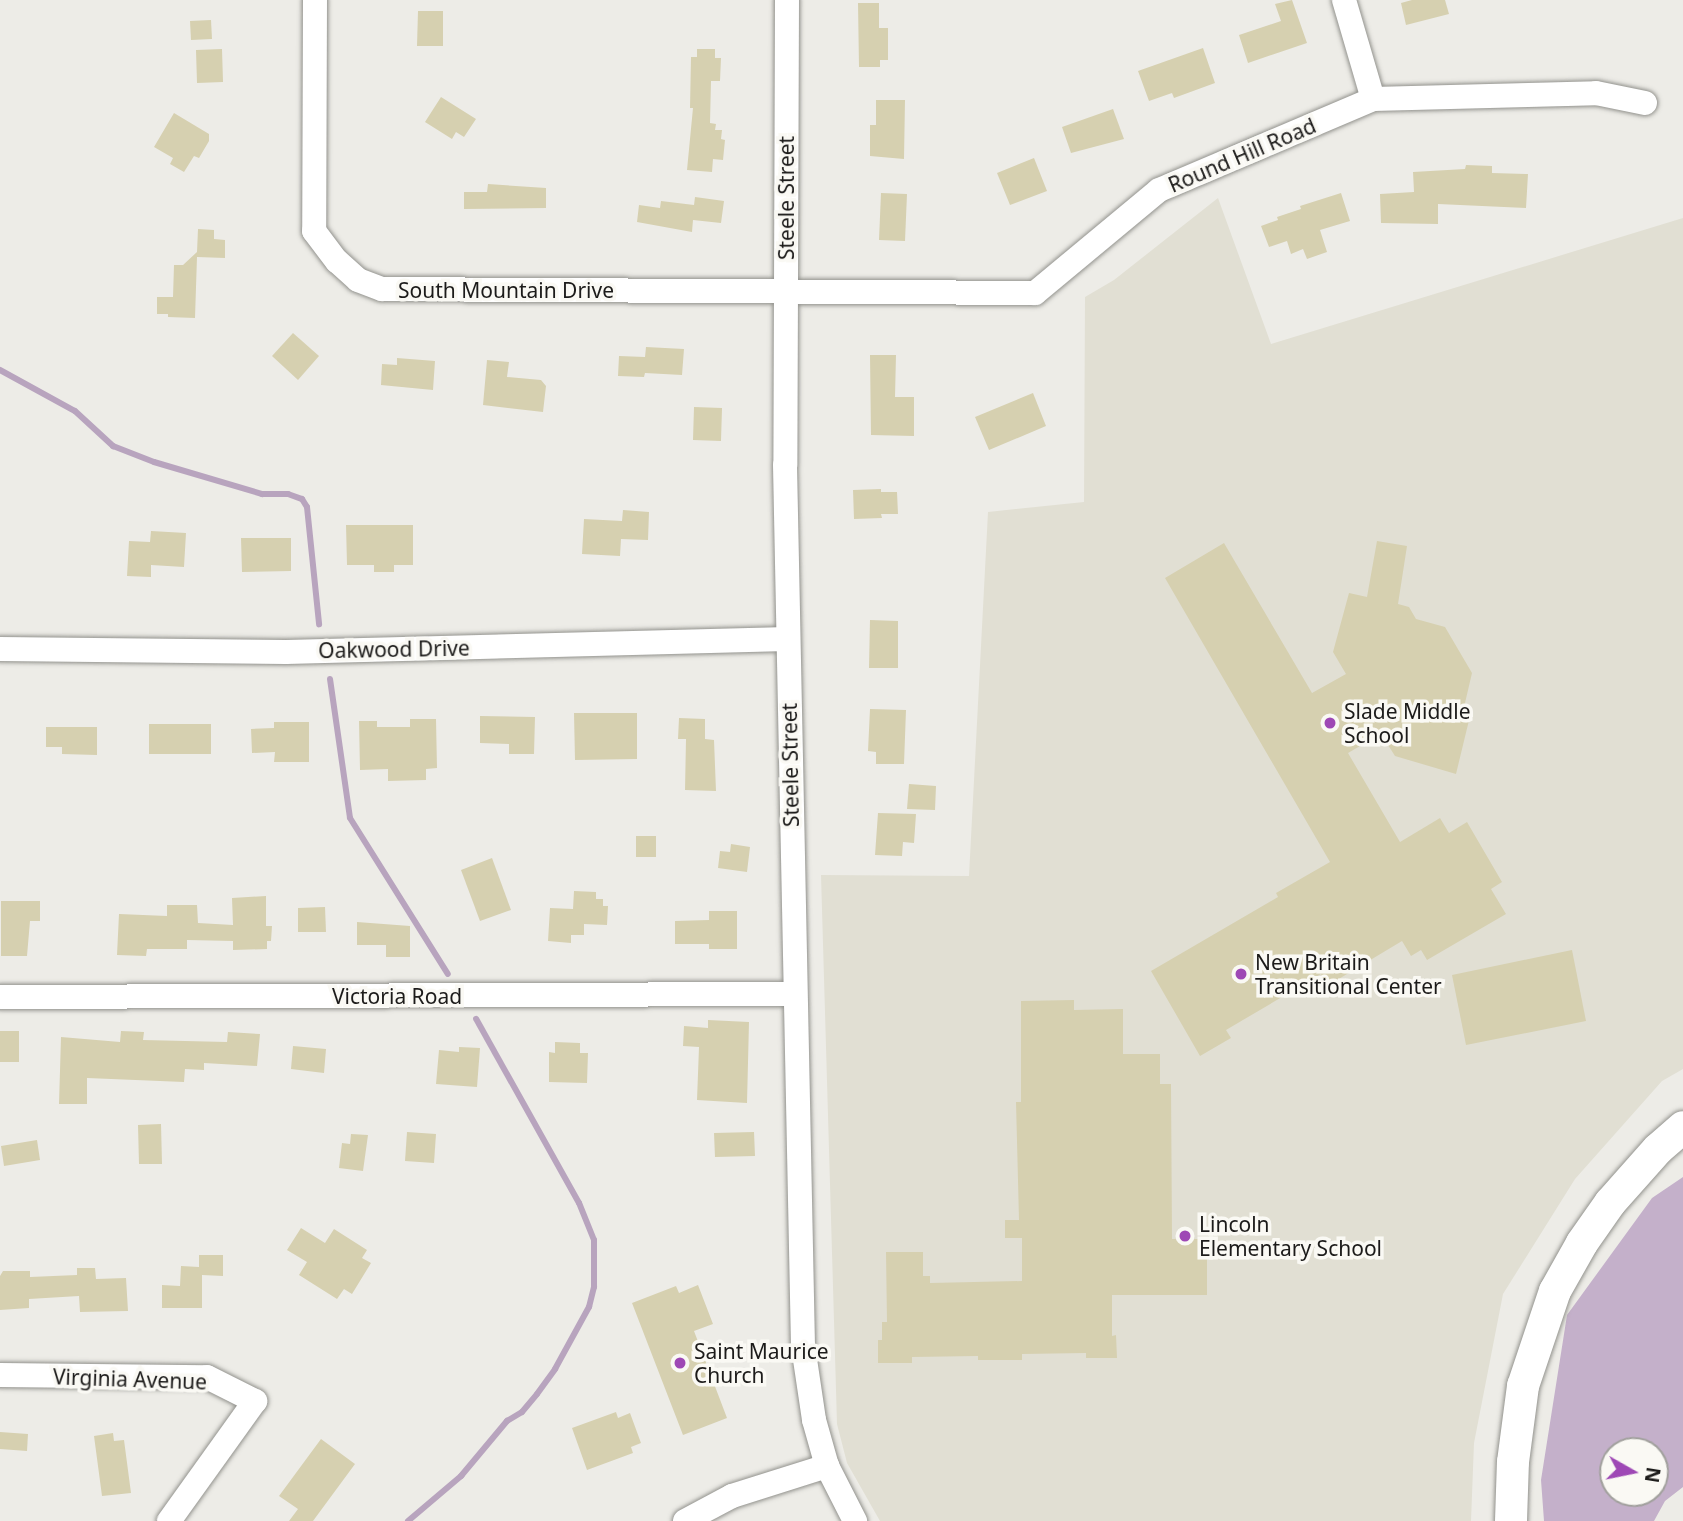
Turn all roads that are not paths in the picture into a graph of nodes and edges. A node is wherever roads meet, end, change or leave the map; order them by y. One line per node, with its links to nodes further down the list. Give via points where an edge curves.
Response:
1 (315, 0): 6 (street, South Mountain Drive, via 314,231 358,280 382,289)
2 (787, 0): 6 (street, Steele Street)
3 (1344, 0): 4 (street)
4 (1373, 99): 5 (street, Round Hill Road, via 1596,93); 6 (street, Round Hill Road, via 1159,190 1035,293)
5 (1646, 103)
6 (785, 290): 7 (street, Steele Street)
7 (788, 639): 8 (street, Oakwood Drive, via 286,652); 9 (street, Steele Street)
8 (0, 649)
9 (794, 994): 10 (street, Victoria Road); 13 (street, Steele Street, via 803,1346 814,1420)
10 (0, 998)
11 (1683, 1127): 17 (street, via 1609,1203 1555,1291 1523,1386)
12 (0, 1375): 14 (street, Virginia Avenue, via 208,1377 255,1401)
13 (827, 1466): 15 (street, via 732,1496); 16 (street, Steele Street)
14 (169, 1521)
15 (685, 1521)
16 (855, 1521)
17 (1511, 1521)

